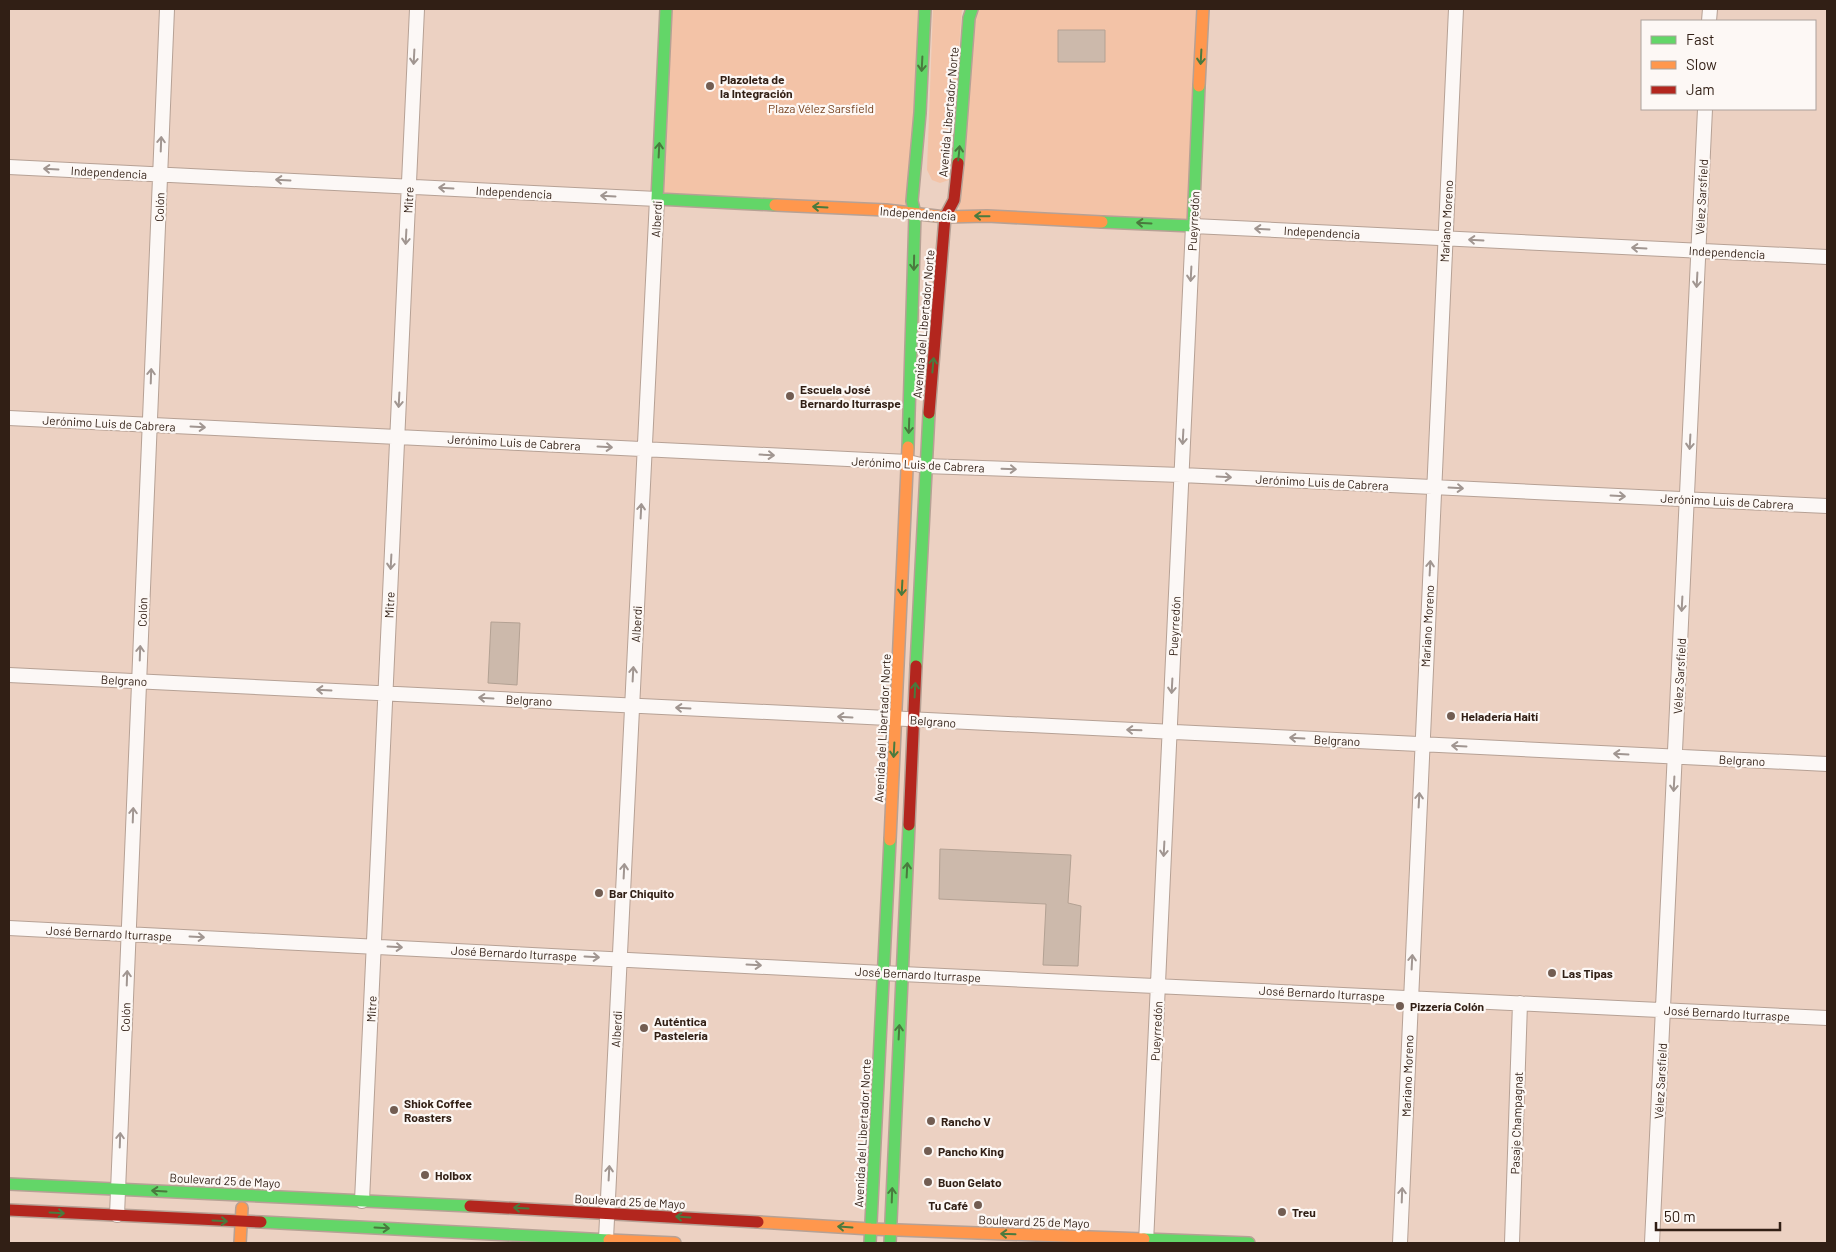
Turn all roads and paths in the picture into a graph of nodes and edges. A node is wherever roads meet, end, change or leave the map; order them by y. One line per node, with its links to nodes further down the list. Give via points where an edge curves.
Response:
1 (167, 9): 10 (street, Colón, one-way to 1)
2 (417, 9): 11 (street, Mitre, one-way to 11)
3 (666, 9): 12 (main road, Alberdi, one-way to 3)
4 (925, 9): 13 (main road, one-way to 13, via 912,202)
5 (972, 9): 14 (main road, Avenida Libertador Norte, one-way to 5, via 954,200)
6 (1203, 9): 15 (main road, Pueyrredón, one-way to 15)
7 (1456, 9): 16 (street, Mariano Moreno)
8 (1705, 110): 17 (street, Vélez Sarsfield)
9 (9, 167): 10 (street, Independencia, one-way to 9)
10 (160, 174): 11 (street, Independencia, one-way to 10); 20 (street, Colón, one-way to 10)
11 (408, 187): 12 (street, Independencia, one-way to 11); 21 (street, Mitre, one-way to 21)
12 (656, 199): 13 (main road, Independencia, one-way to 12); 22 (street, Alberdi)
13 (915, 214): 14 (main road, Independencia); 23 (main road, Avenida del Libertador Norte, one-way to 23)
14 (945, 217): 15 (main road, Independencia, one-way to 14, via 987,216); 24 (main road, Avenida del Libertador Norte, one-way to 14)
15 (1193, 226): 16 (street, Independencia, one-way to 15); 25 (street, Pueyrredón, one-way to 25)
16 (1445, 238): 17 (street, Independencia, one-way to 16); 26 (street, Mariano Moreno)
17 (1698, 250): 18 (street, Independencia); 27 (street, Vélez Sarsfield, one-way to 27)
18 (1827, 257)
19 (9, 418): 20 (street, Jerónimo Luis de Cabrera)
20 (149, 425): 21 (street, Jerónimo Luis de Cabrera, one-way to 21); 30 (street, Colón, one-way to 20)
21 (397, 437): 22 (street, Jerónimo Luis de Cabrera, one-way to 22); 31 (street, Mitre, one-way to 31)
22 (644, 449): 23 (street, Jerónimo Luis de Cabrera, one-way to 23); 32 (street, Alberdi, one-way to 22)
23 (908, 462): 24 (street, Jerónimo Luis de Cabrera); 33 (main road, Avenida del Libertador Norte, one-way to 33)
24 (925, 466): 25 (street, Jerónimo Luis de Cabrera, one-way to 25); 34 (main road, Avenida del Libertador Norte, one-way to 24)
25 (1181, 475): 26 (street, Jerónimo Luis de Cabrera, one-way to 26); 35 (street, Pueyrredón, one-way to 35)
26 (1434, 487): 27 (street, Jerónimo Luis de Cabrera, one-way to 27); 36 (street, Mariano Moreno, one-way to 26)
27 (1687, 499): 28 (street, Jerónimo Luis de Cabrera); 37 (street, Vélez Sarsfield, one-way to 37)
28 (1827, 506)
29 (9, 675): 30 (street, Belgrano)
30 (139, 681): 31 (street, Belgrano, one-way to 30); 40 (street, Colón, one-way to 30)
31 (385, 694): 32 (street, Belgrano, one-way to 31); 41 (street, Mitre)
32 (632, 705): 33 (street, Belgrano, one-way to 32); 42 (street, Alberdi, one-way to 32)
33 (896, 719): 34 (street, Belgrano); 43 (main road, Avenida del Libertador Norte, one-way to 43)
34 (914, 721): 35 (street, Belgrano, one-way to 34); 44 (main road, Avenida del Libertador Norte, one-way to 34)
35 (1170, 732): 36 (street, Belgrano, one-way to 35); 45 (street, Pueyrredón, one-way to 45)
36 (1422, 744): 37 (street, Belgrano, one-way to 36); 46 (street, Mariano Moreno, one-way to 36)
37 (1675, 757): 38 (street, Belgrano); 48 (street, Vélez Sarsfield, one-way to 48)
38 (1827, 764)
39 (9, 928): 40 (street, José Bernardo Iturraspe)
40 (128, 934): 41 (street, José Bernardo Iturraspe, one-way to 41); 51 (street, Colón, one-way to 40)
41 (374, 946): 42 (street, José Bernardo Iturraspe, one-way to 42); 56 (street, Mitre)
42 (620, 958): 43 (street, José Bernardo Iturraspe, one-way to 43); 54 (street, Alberdi, one-way to 42)
43 (883, 972): 44 (street, José Bernardo Iturraspe); 58 (main road, Avenida del Libertador Norte)
44 (902, 974): 45 (street, José Bernardo Iturraspe); 59 (main road, Avenida del Libertador Norte, one-way to 44)
45 (1158, 985): 46 (street, José Bernardo Iturraspe); 61 (street, Pueyrredón)
46 (1410, 997): 47 (street, José Bernardo Iturraspe); 67 (street, Mariano Moreno, one-way to 46)
47 (1520, 1003): 48 (street, José Bernardo Iturraspe); 68 (street, Pasaje Champagnat)
48 (1663, 1010): 49 (street, José Bernardo Iturraspe); 69 (street, Vélez Sarsfield)
49 (1827, 1018)
50 (9, 1184): 51 (main road, Boulevard 25 de Mayo)
51 (118, 1189): 52 (main road, Boulevard 25 de Mayo, one-way to 51); 55 (street, Colón)
52 (242, 1195): 56 (main road, Boulevard 25 de Mayo); 57 (main road)
53 (9, 1210): 55 (main road, Boulevard 25 de Mayo, one-way to 55)
54 (607, 1213): 56 (main road, Boulevard 25 de Mayo, one-way to 56); 58 (main road, Boulevard 25 de Mayo, one-way to 54); 60 (street, Alberdi)
55 (117, 1215): 57 (main road, Boulevard 25 de Mayo, one-way to 57)
56 (361, 1218): 57 (main road, Boulevard 25 de Mayo); 60 (main road, Boulevard 25 de Mayo, one-way to 60)
57 (241, 1222): 62 (main road)
58 (871, 1229): 59 (main road, Boulevard 25 de Mayo); 64 (main road, Avenida del Libertador Norte)
59 (891, 1229): 61 (main road, Boulevard 25 de Mayo, one-way to 59); 65 (main road, Avenida del Libertador Norte)
60 (606, 1239): 63 (main road, Boulevard 25 de Mayo)
61 (1146, 1241): 66 (main road, Boulevard 25 de Mayo)
62 (240, 1243)
63 (675, 1243)
64 (870, 1243)
65 (890, 1243)
66 (1249, 1243)
67 (1400, 1243)
68 (1512, 1243)
69 (1652, 1243)

